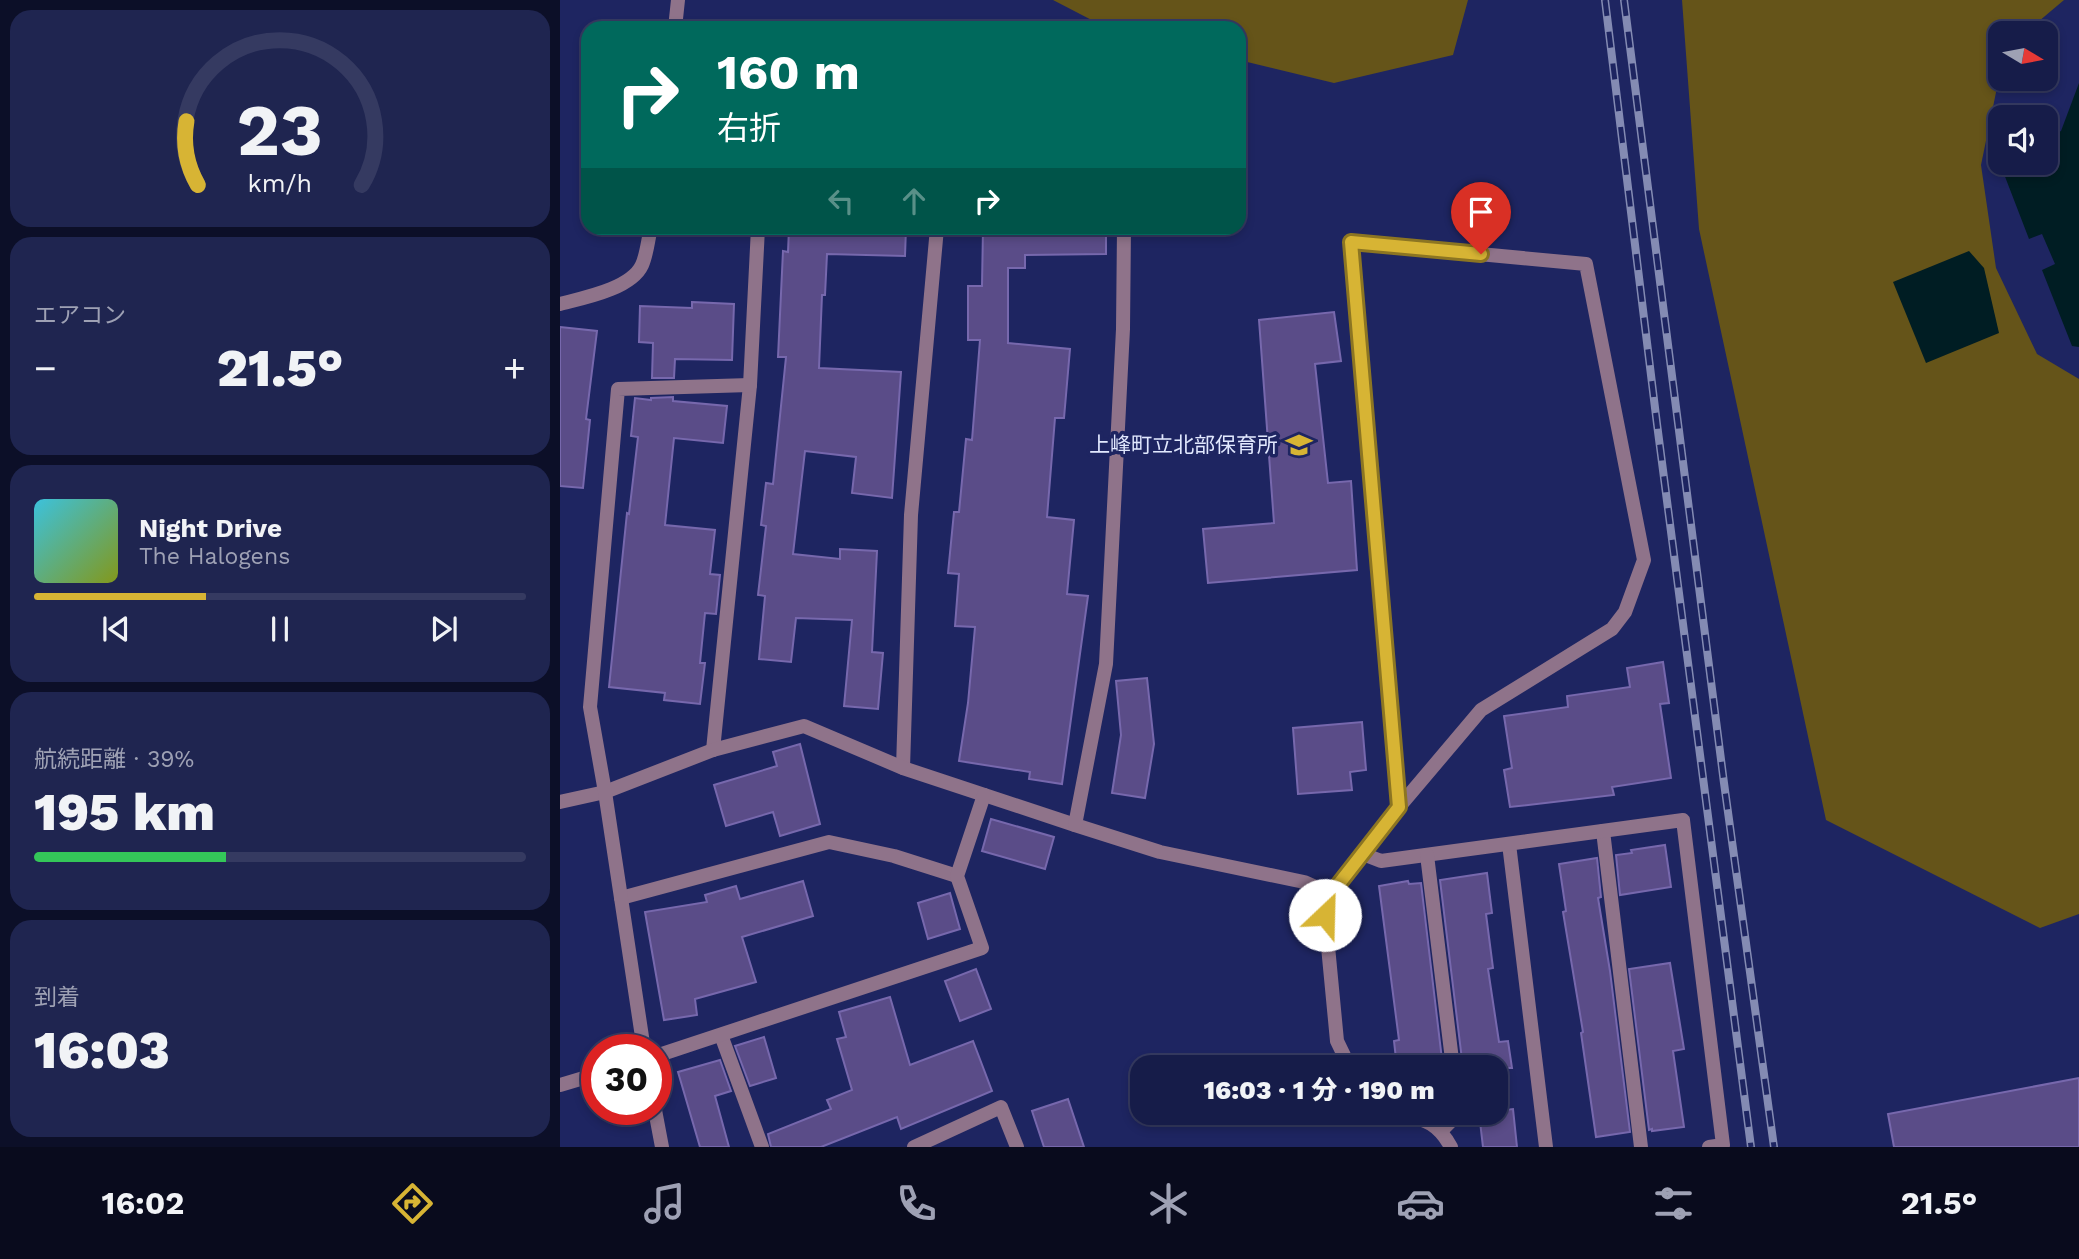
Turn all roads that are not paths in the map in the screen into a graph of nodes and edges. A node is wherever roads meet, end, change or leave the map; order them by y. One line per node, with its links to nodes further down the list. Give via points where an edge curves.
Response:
1 (678, 0): 2 (street)
2 (676, 21)
3 (649, 235): 7 (street, via 641,267 627,281)
4 (758, 235): 8 (street)
5 (936, 235): 10 (street, via 911,515)
6 (1124, 235): 15 (street, via 1105,664)
7 (560, 304)
8 (750, 384): 9 (street); 11 (street, via 618,389 590,707)
9 (713, 750): 10 (street, via 804,726); 11 (street)
10 (903, 768): 12 (street)
11 (605, 792): 13 (street); 22 (street)
12 (984, 794): 15 (street); 20 (street)
13 (560, 802)
14 (1399, 807): 14 (street, via 1351,242 1586,264 1644,560 1625,612 1612,629 1481,709); 18 (street)
15 (1075, 825): 21 (street, via 1160,852 1304,882)
16 (1603, 831): 17 (street); 40 (street); 41 (street, via 1683,820 1723,1145)
17 (1509, 844): 19 (street); 39 (street)
18 (1363, 854): 19 (street, via 1381,861); 21 (street)
19 (1427, 855): 27 (street)
20 (957, 876): 22 (street, via 829,842); 24 (street, via 982,948)
21 (1331, 894): 26 (street, via 1325,915 1337,1041)
22 (621, 898): 23 (street)
23 (642, 1034)
24 (721, 1035): 25 (street); 35 (street)
25 (672, 1051)
26 (1344, 1055)
27 (1451, 1055)
28 (581, 1079): 29 (street)
29 (560, 1085)
30 (658, 1125): 34 (street)
31 (1433, 1125): 33 (street)
32 (1447, 1125): 33 (street)
33 (1441, 1131): 38 (street)
34 (662, 1147)
35 (762, 1147)
36 (914, 1147): 37 (street, via 1001,1107)
37 (1017, 1147)
38 (1451, 1147)
39 (1546, 1147)
40 (1641, 1147)
41 (1709, 1147)

